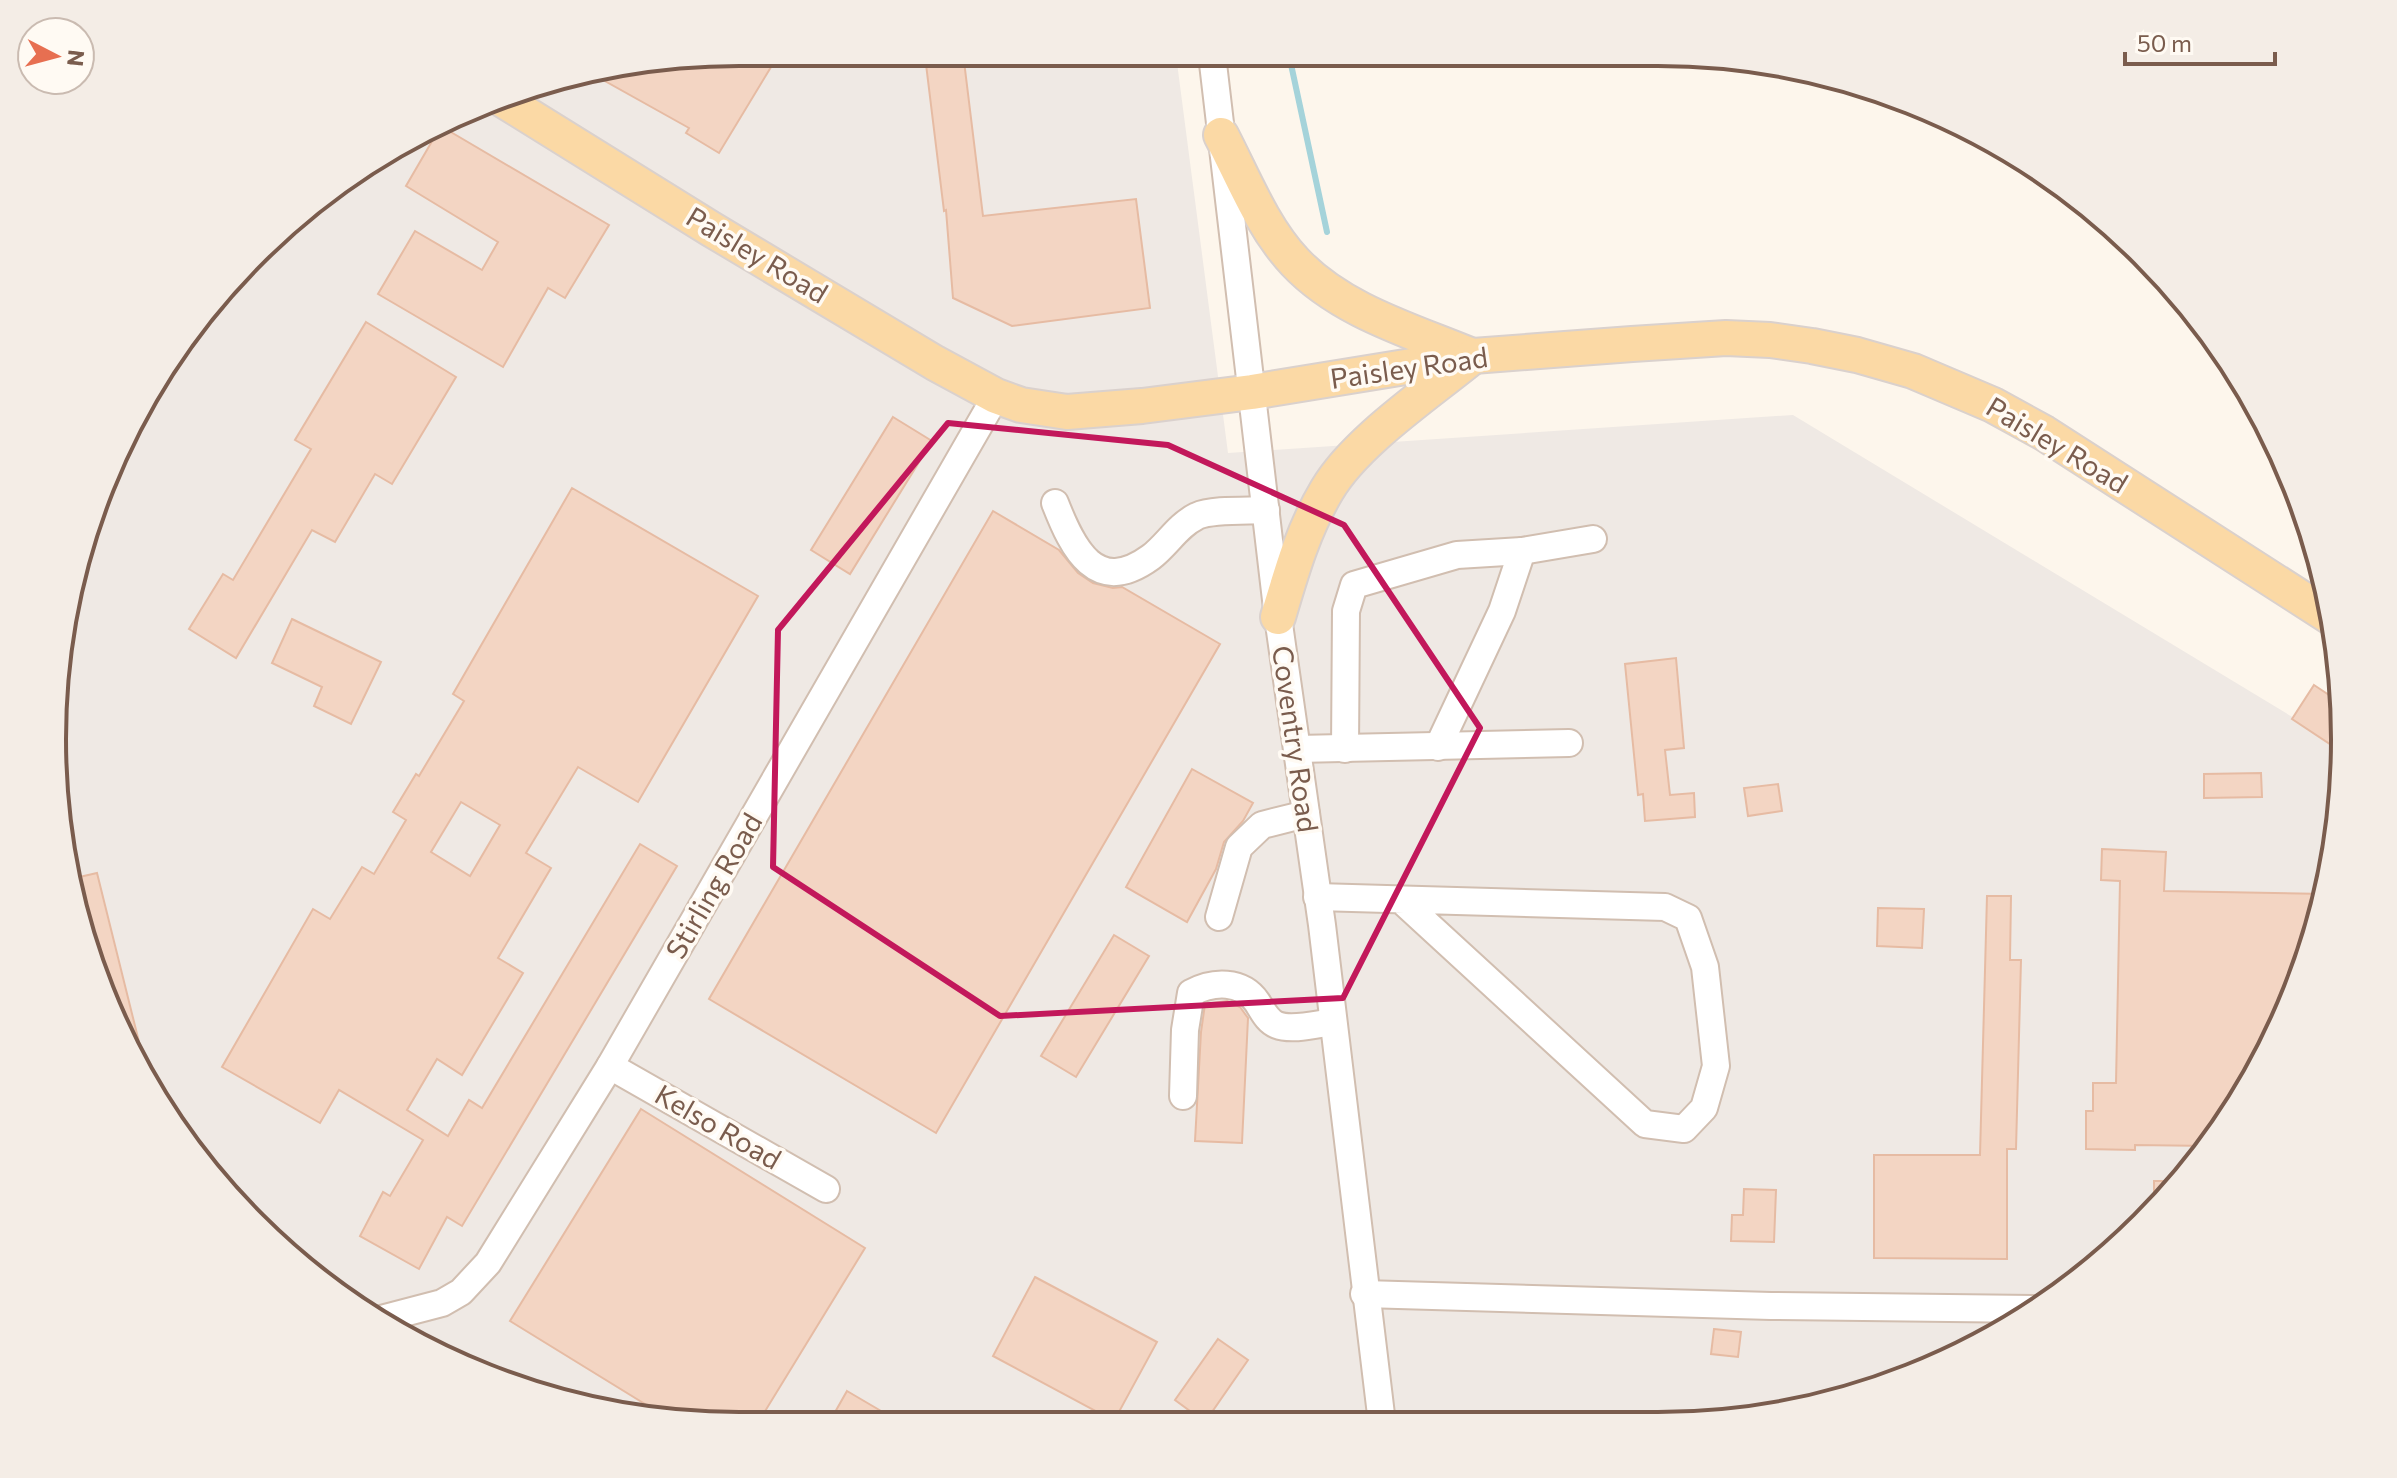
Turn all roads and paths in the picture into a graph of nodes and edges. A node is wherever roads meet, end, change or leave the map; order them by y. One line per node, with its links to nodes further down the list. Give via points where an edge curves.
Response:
1 (1213, 66): 3 (street, Coventry Road)
2 (512, 106): 6 (main road, Paisley Road)
3 (1221, 135): 4 (main road, via 1294,261 1353,307); 5 (street, Coventry Road)
4 (1473, 356): 5 (main road, Paisley Road); 11 (main road, Paisley Road, via 1726,338 1812,346 1913,371 2044,433); 12 (main road, via 1341,470 1303,537)
5 (1252, 392): 6 (main road, Paisley Road, via 1067,412); 8 (street, Coventry Road)
6 (996, 396): 22 (street, Stirling Road)
7 (1055, 503): 8 (street, via 1083,559 1115,573 1152,557 1177,529 1200,514)
8 (1266, 510): 12 (street, Coventry Road)
9 (1593, 539): 10 (street)
10 (1522, 551): 14 (street, via 1502,611); 16 (street, via 1457,555 1354,585 1346,611)
11 (2318, 609)
12 (1278, 617): 15 (street, Coventry Road)
13 (1569, 743): 14 (street)
14 (1438, 747): 16 (street)
15 (1297, 749): 16 (street); 17 (street, Coventry Road)
16 (1345, 749)
17 (1306, 814): 18 (street, Coventry Road); 20 (street, via 1262,825 1239,847)
18 (1317, 897): 19 (street); 21 (street, Coventry Road)
19 (1400, 899): 19 (street, via 1665,907 1688,918 1705,967 1716,1066 1704,1108 1684,1129 1645,1124)
20 (1219, 917)
21 (1333, 1022): 23 (street, via 1284,1027 1274,1024 1245,988 1205,986 1191,993); 25 (street, Coventry Road)
22 (610, 1066): 24 (street, Kelso Road); 27 (street, Stirling Road, via 476,1279 442,1303)
23 (1183, 1096)
24 (826, 1189)
25 (1364, 1294): 26 (street); 28 (street, Coventry Road)
26 (2016, 1309)
27 (392, 1316)
28 (1380, 1412)

